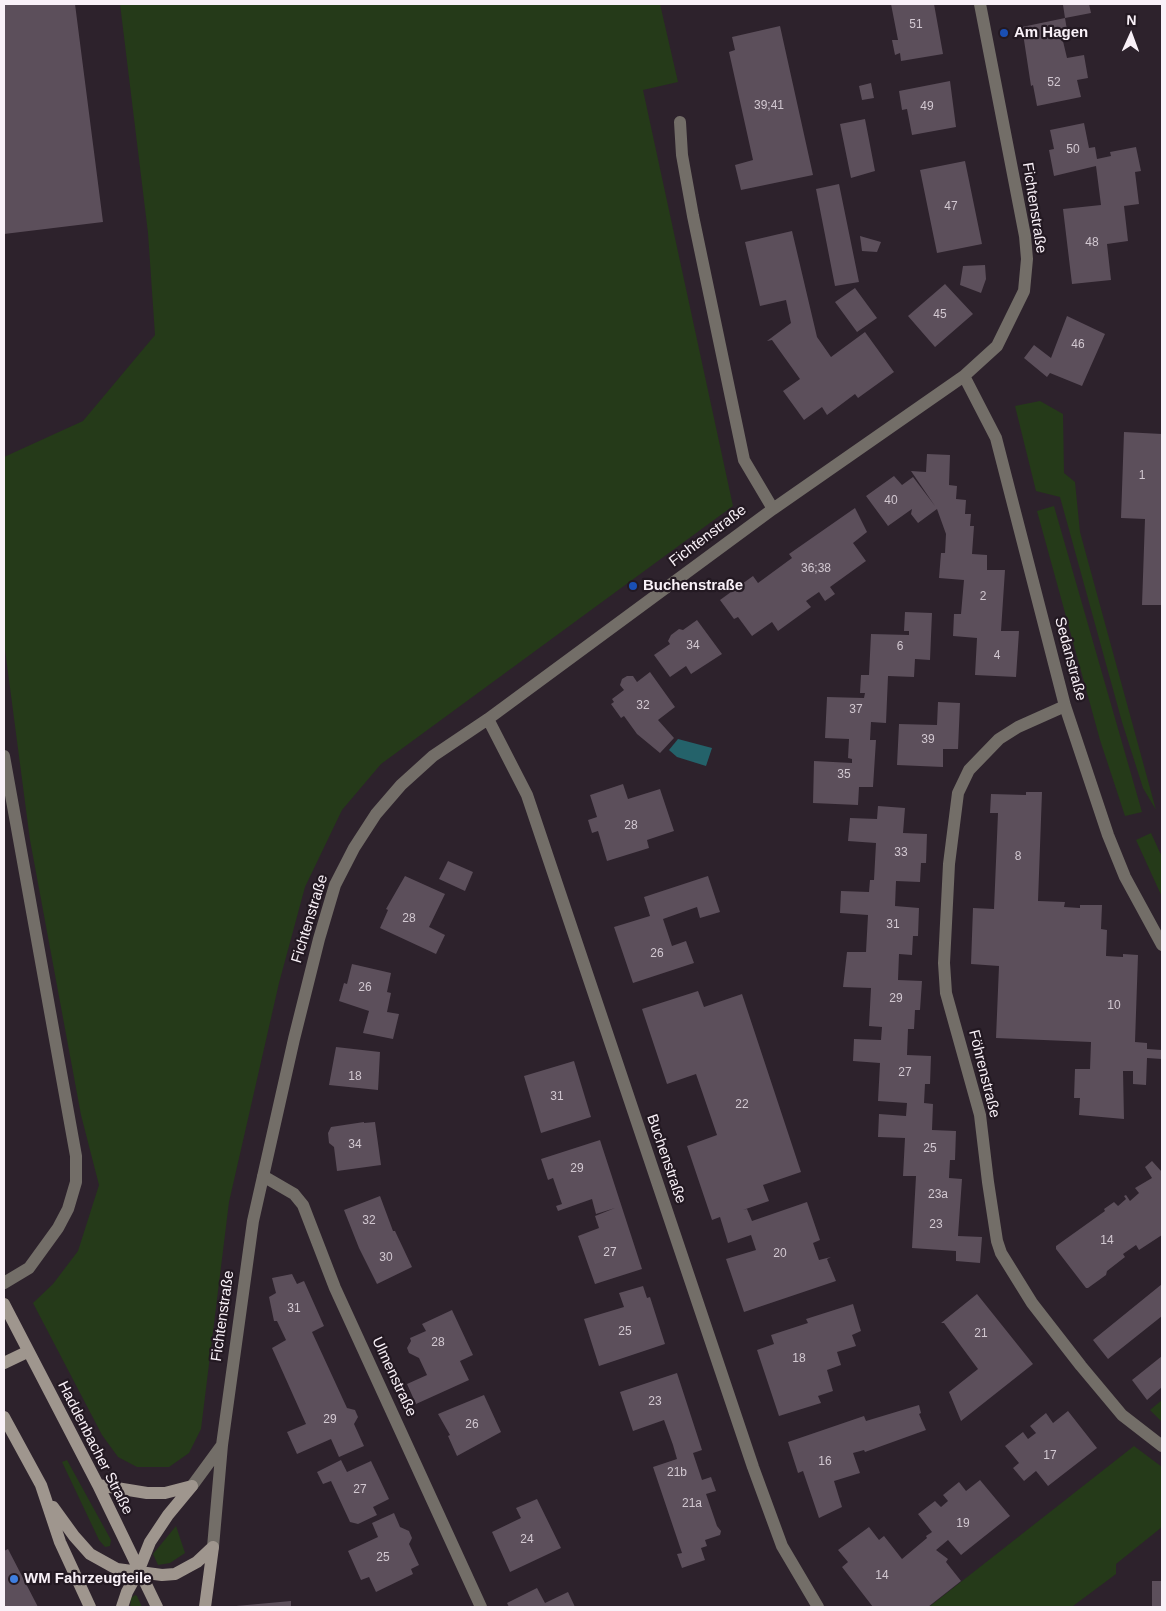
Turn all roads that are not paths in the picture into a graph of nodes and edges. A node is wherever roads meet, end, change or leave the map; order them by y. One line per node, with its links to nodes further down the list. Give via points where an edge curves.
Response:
1 (980, 4): 3 (street, Fichtenstraße, via 1025,236 1026,260 1024,291 1013,317 997,346)
2 (680, 122): 4 (street, via 682,155 693,216 744,460)
3 (964, 376): 4 (street, Fichtenstraße); 5 (street, Sedanstraße, via 996,438)
4 (773, 509): 6 (street, Fichtenstraße)
5 (1066, 706): 8 (street, Sedanstraße, via 1108,835); 16 (street, Föhrenstraße, via 999,738 969,770 958,793 949,864 944,963 946,993 980,1115 1001,1253 1032,1303 1081,1366 1122,1415)
6 (488, 719): 9 (street, Fichtenstraße, via 433,756 401,785 358,841 335,885 294,1039); 27 (street, Buchenstraße, via 527,795 782,1546)
7 (4, 756): 10 (street, via 76,1156 76,1182 58,1228 29,1268)
8 (1162, 945)
9 (263, 1176): 15 (street, Fichtenstraße, via 253,1221); 26 (street, Ulmenstraße, via 294,1194 303,1205 335,1288)
10 (4, 1283)
11 (4, 1304): 12 (main road, Haddenbacher Straße)
12 (27, 1352): 13 (main road); 17 (main road, Haddenbacher Straße)
13 (4, 1363)
14 (4, 1417): 19 (main road)
15 (222, 1445): 18 (street, Fichtenstraße); 20 (street, Fichtenstraße)
16 (1162, 1446)
17 (98, 1485): 18 (main road, via 147,1494 167,1493); 21 (main road, Haddenbacher Straße)
18 (192, 1486): 21 (main road, via 150,1542)
19 (46, 1497): 21 (main road, via 90,1554 117,1569); 22 (main road, via 60,1542)
20 (213, 1547): 21 (main road, via 197,1562 175,1574); 25 (main road)
21 (138, 1572): 23 (main road, via 126,1592); 24 (main road, Haddenbacher Straße)
22 (90, 1607)
23 (122, 1607)
24 (156, 1607)
25 (205, 1607)
26 (481, 1607)
27 (818, 1607)

